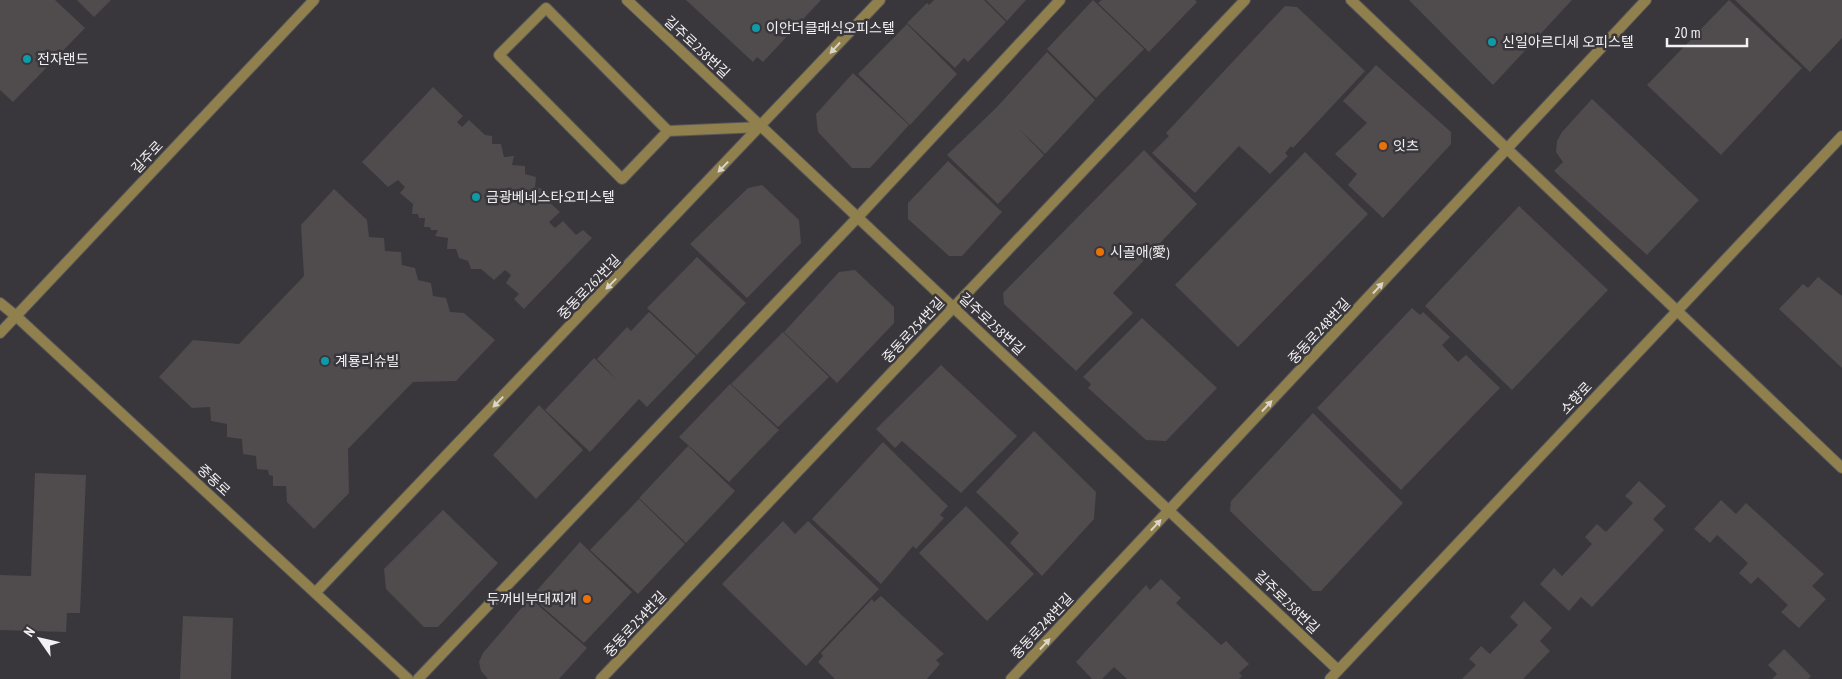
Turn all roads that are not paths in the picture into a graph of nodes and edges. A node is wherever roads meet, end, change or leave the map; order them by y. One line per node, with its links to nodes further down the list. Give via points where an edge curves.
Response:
1 (314, 0): 16 (street, 길주로)
2 (627, 0): 8 (street, 길주로258번길)
3 (880, 0): 8 (street, 중동로262번길, one-way to 8)
4 (1060, 0): 12 (street)
5 (1245, 0): 14 (street, 중동로254번길)
6 (1350, 0): 11 (street)
7 (1646, 0): 11 (street, 중동로248번길)
8 (761, 127): 9 (street); 12 (street, 길주로258번길); 20 (street, 중동로262번길, one-way to 20)
9 (668, 131): 9 (street, via 622,179 500,55 546,8)
10 (1842, 136): 15 (street, 소향로)
11 (1508, 148): 15 (street); 19 (street, 중동로248번길, one-way to 11)
12 (857, 218): 14 (street, 길주로258번길); 23 (street)
13 (0, 303): 16 (street, 중동로)
14 (954, 307): 19 (street, 길주로258번길); 24 (street, 중동로254번길)
15 (1678, 310): 18 (street); 21 (street, 소향로)
16 (16, 316): 17 (street, 길주로); 20 (street, 중동로)
17 (0, 333)
18 (1842, 468)
19 (1171, 510): 21 (street, 길주로258번길); 25 (street, 중동로248번길, one-way to 19)
20 (316, 592): 22 (street, 중동로)
21 (1338, 670): 26 (street, 소향로)
22 (408, 679)
23 (418, 679)
24 (601, 679)
25 (1011, 679)
26 (1330, 679)

